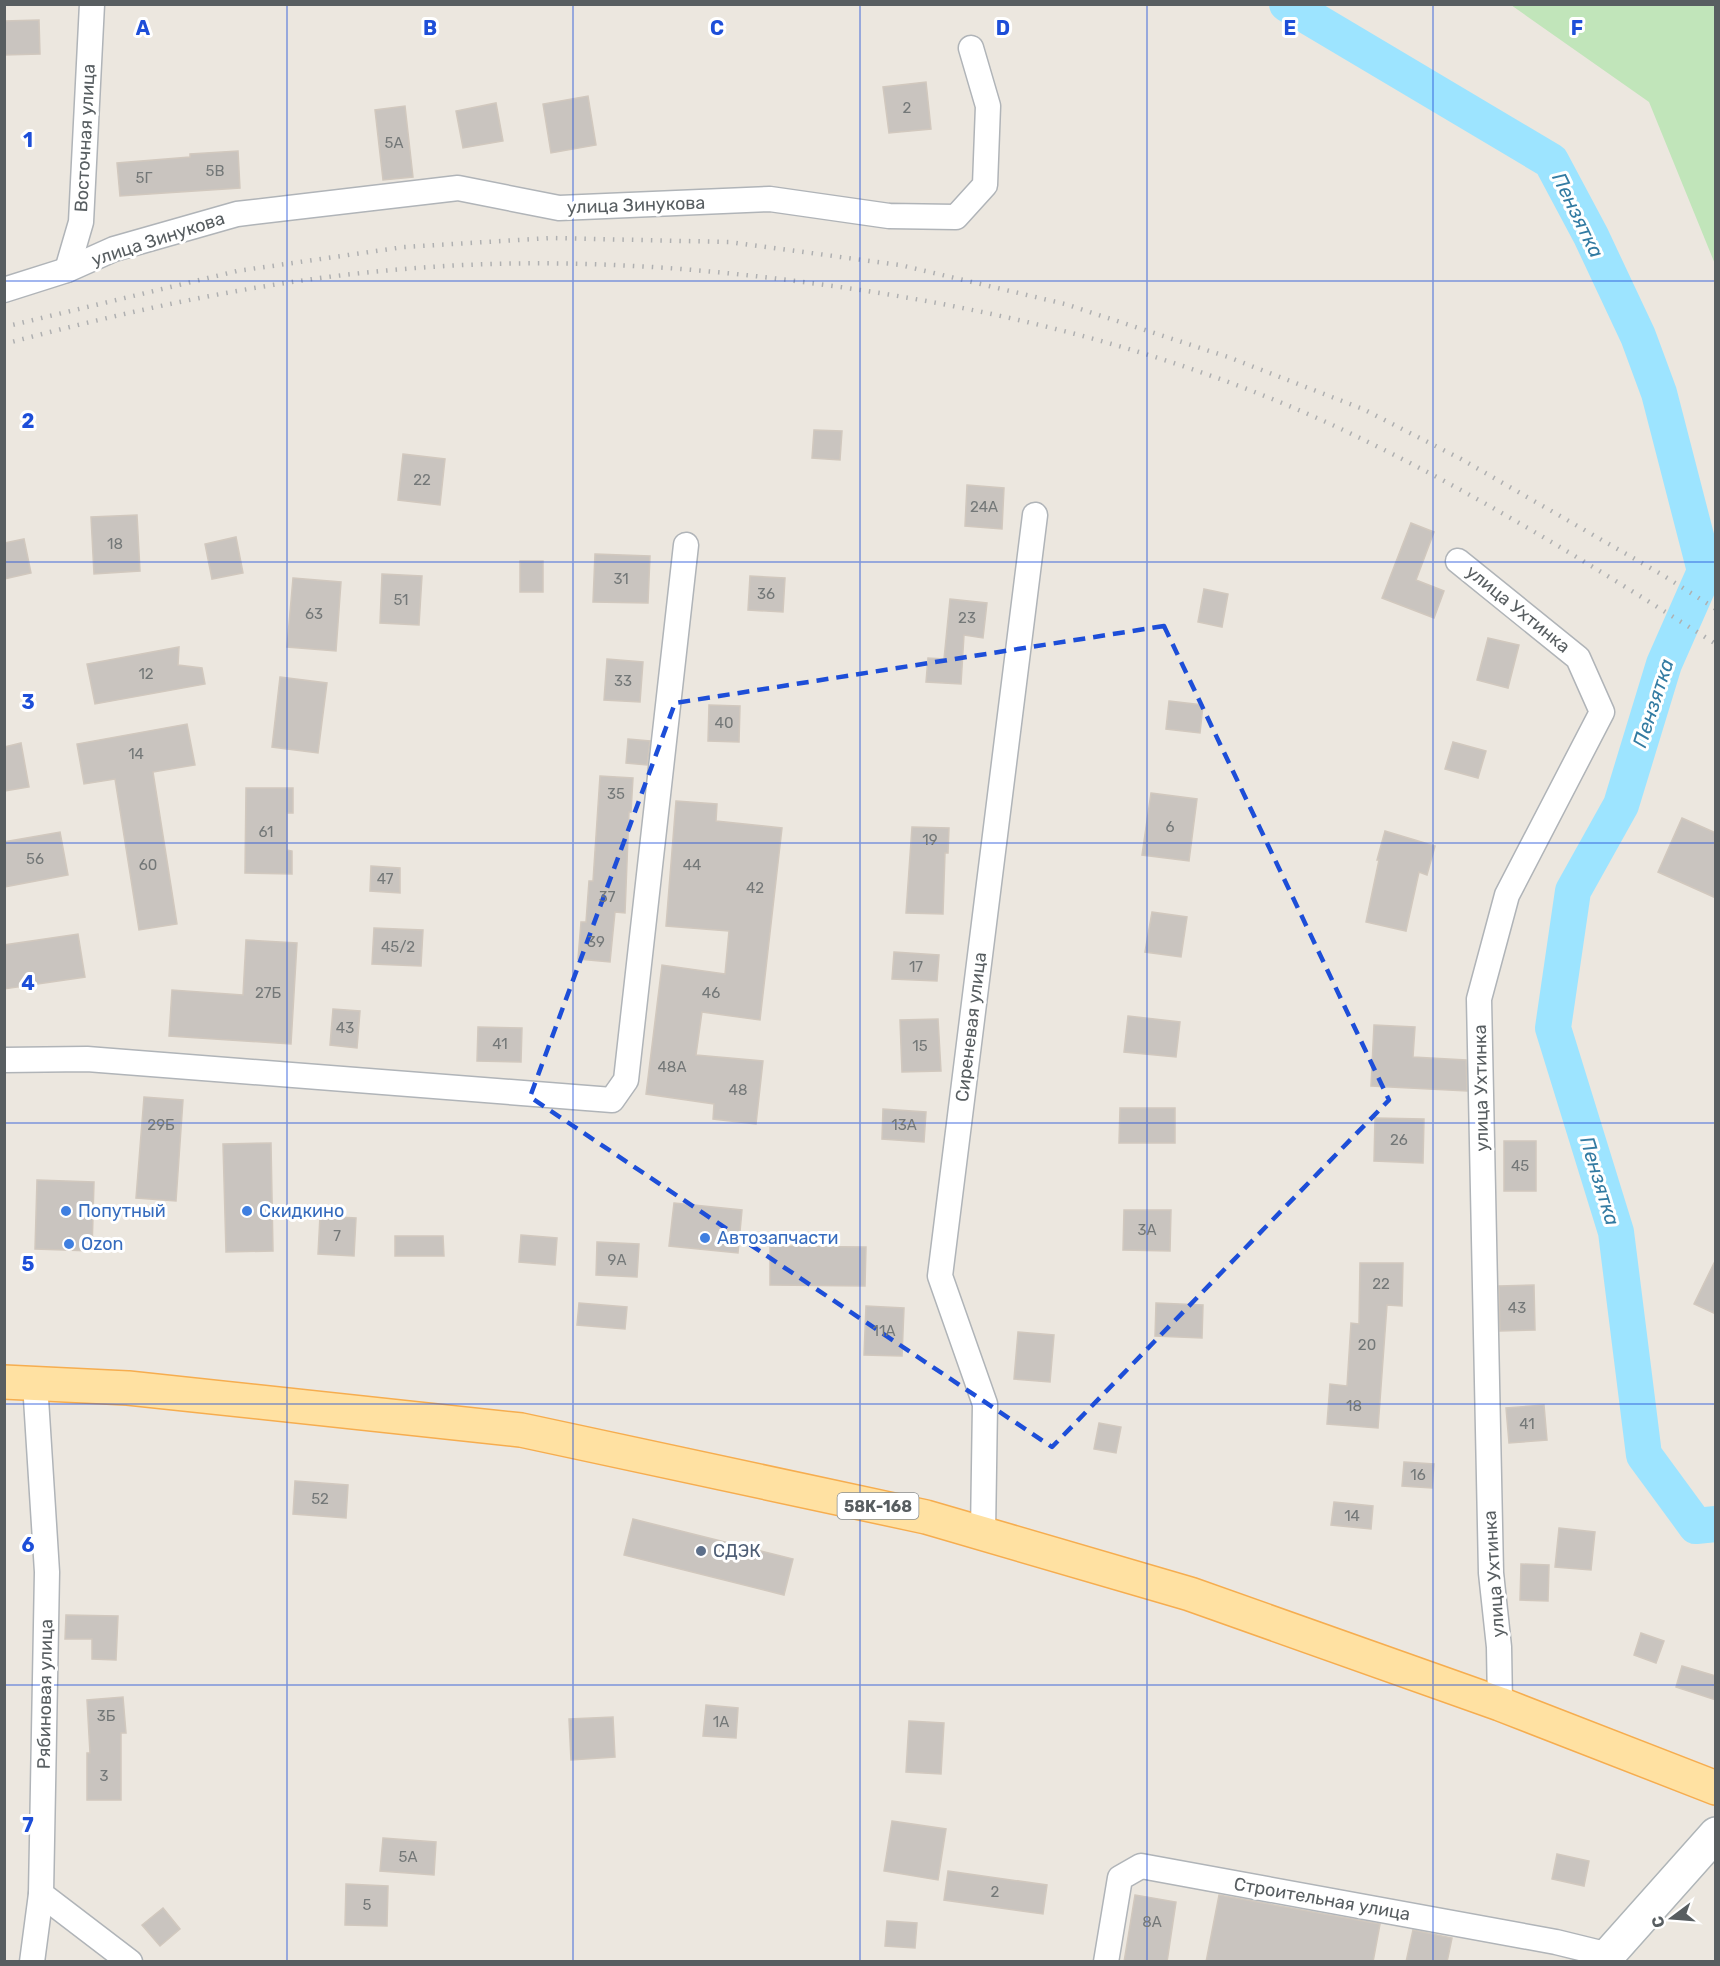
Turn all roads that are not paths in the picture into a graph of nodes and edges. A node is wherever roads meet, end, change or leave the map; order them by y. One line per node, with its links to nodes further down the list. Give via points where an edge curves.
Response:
1 (92, 4): 3 (street, Восточная улица, via 81,222)
2 (971, 48): 3 (street, улица Зинукова, via 987,106 985,185 956,217 890,216 770,199 559,208 458,188 237,214 114,249)
3 (67, 270): 4 (street, улица Зинукова)
4 (4, 290)
5 (1035, 515): 10 (street, Сиреневая улица, via 940,1276 985,1404)
6 (686, 545): 8 (street, via 626,1080 612,1100 96,1060)
7 (1458, 561): 11 (street, улица Ухтинка, via 1578,658 1602,712 1507,895 1479,999 1491,1573)
8 (4, 1060)
9 (20, 1383): 10 (main road, 58К-168, via 128,1388 521,1430 926,1517); 14 (street, Рябиновая улица, via 47,1572)
10 (983, 1533): 11 (main road, 58К-168, via 1190,1594)
11 (1500, 1704): 12 (main road, 58К-168)
12 (1716, 1788)
13 (1716, 1834): 15 (street, Строительная улица)
14 (41, 1894): 16 (street, Рябиновая улица); 17 (street)
15 (1606, 1958): 18 (street, Строительная улица, via 1556,1942 1141,1866 1120,1878)
16 (32, 1962)
17 (130, 1962)
18 (1106, 1962)

